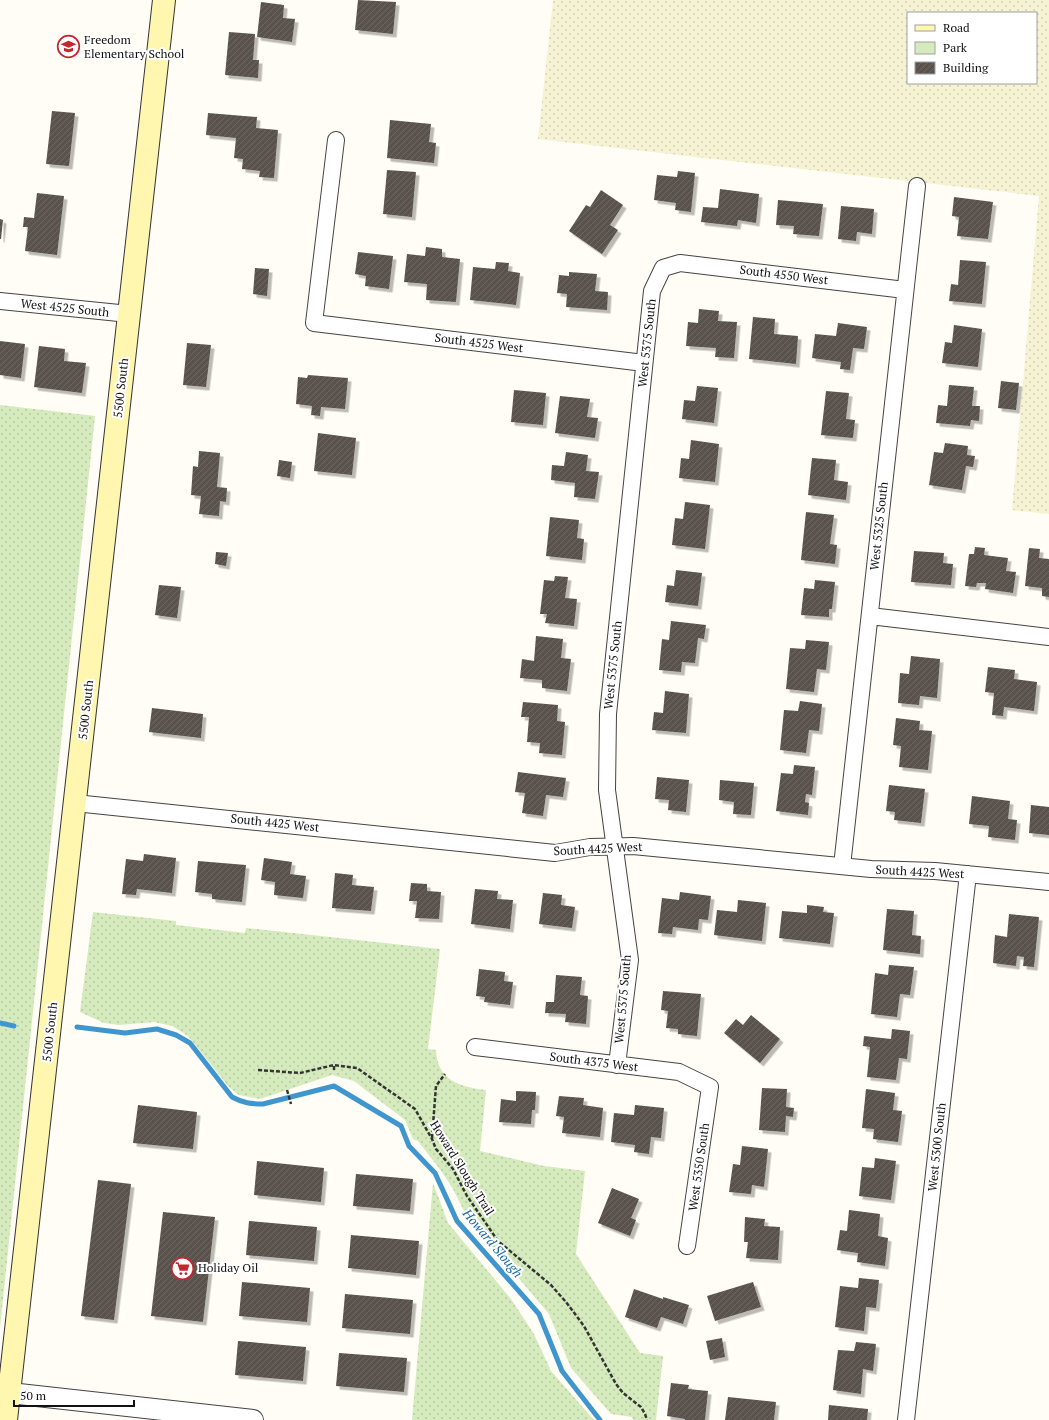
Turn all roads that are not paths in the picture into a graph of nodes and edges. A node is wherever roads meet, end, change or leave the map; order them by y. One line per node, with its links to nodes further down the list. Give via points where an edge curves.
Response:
1 (164, 0): 7 (main road, 5500 South)
2 (336, 140): 8 (street, South 4525 West, via 314,323)
3 (916, 186): 5 (street, West 5325 South)
4 (663, 268): 5 (street, South 4550 West, via 680,262); 8 (street, West 5375 South, via 652,291)
5 (905, 290): 9 (street, West 5325 South)
6 (0, 301): 7 (street, West 4525 South)
7 (129, 314): 11 (main road, 5500 South)
8 (644, 363): 12 (street, West 5375 South, via 608,714 607,790)
9 (870, 616): 10 (street); 13 (street, West 5325 South)
10 (1049, 638)
11 (75, 803): 12 (street, South 4425 West, via 555,852); 20 (main road, 5500 South)
12 (614, 846): 13 (street, South 4425 West); 17 (street, West 5375 South, via 630,960)
13 (842, 866): 14 (street, South 4425 West)
14 (968, 874): 15 (street, South 4425 West); 23 (street, West 5300 South)
15 (1049, 882)
16 (474, 1047): 17 (street, South 4375 West)
17 (617, 1064): 18 (street, South 4375 West, via 680,1072)
18 (710, 1087): 19 (street, West 5350 South)
19 (688, 1246)
20 (5, 1393): 21 (main road, 5500 South); 22 (street)
21 (6, 1420)
22 (252, 1420)
23 (906, 1420)

